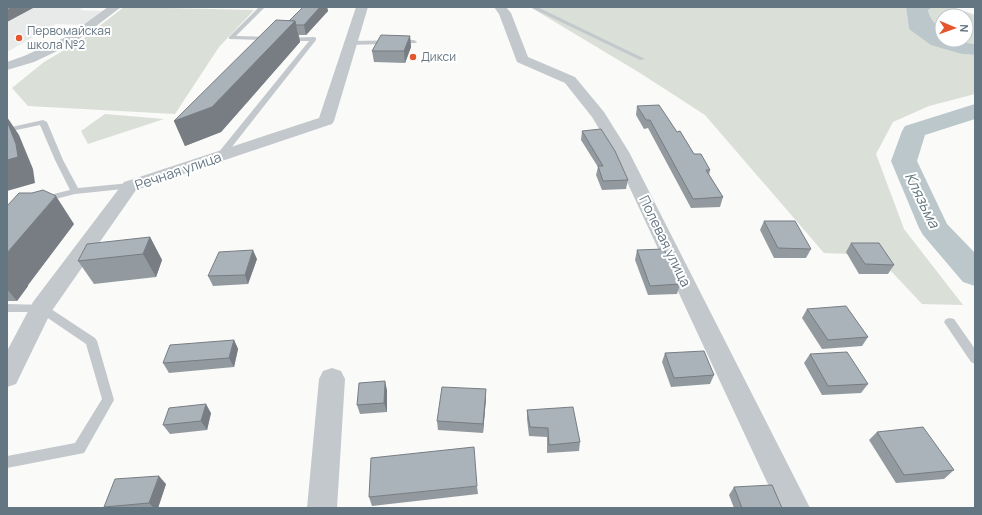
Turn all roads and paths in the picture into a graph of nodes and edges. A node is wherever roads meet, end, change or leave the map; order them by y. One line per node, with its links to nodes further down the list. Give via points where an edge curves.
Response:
1 (115, 7): 9 (street, via 70,40)
2 (262, 7): 11 (lane, via 231,38 314,39)
3 (362, 7): 7 (street, Речная улица)
4 (500, 7): 23 (street, Полевая улица, via 505,13 522,59 570,80 599,114 621,152)
5 (533, 7): 8 (lane)
6 (414, 42): 7 (lane)
7 (351, 43): 11 (street, Речная улица, via 326,121)
8 (642, 59)
9 (7, 66)
10 (7, 130): 13 (lane, via 43,122)
11 (221, 155): 12 (street, Речная улица)
12 (130, 186): 13 (lane); 16 (street, Речная улица)
13 (75, 191): 14 (lane)
14 (38, 201)
15 (7, 308): 16 (lane)
16 (41, 308): 19 (street, Речная улица); 21 (lane, via 91,341 108,400 79,449)
17 (950, 322): 18 (lane)
18 (975, 359)
19 (7, 376)
20 (332, 379): 22 (street)
21 (7, 462)
22 (322, 508)
23 (795, 508)

